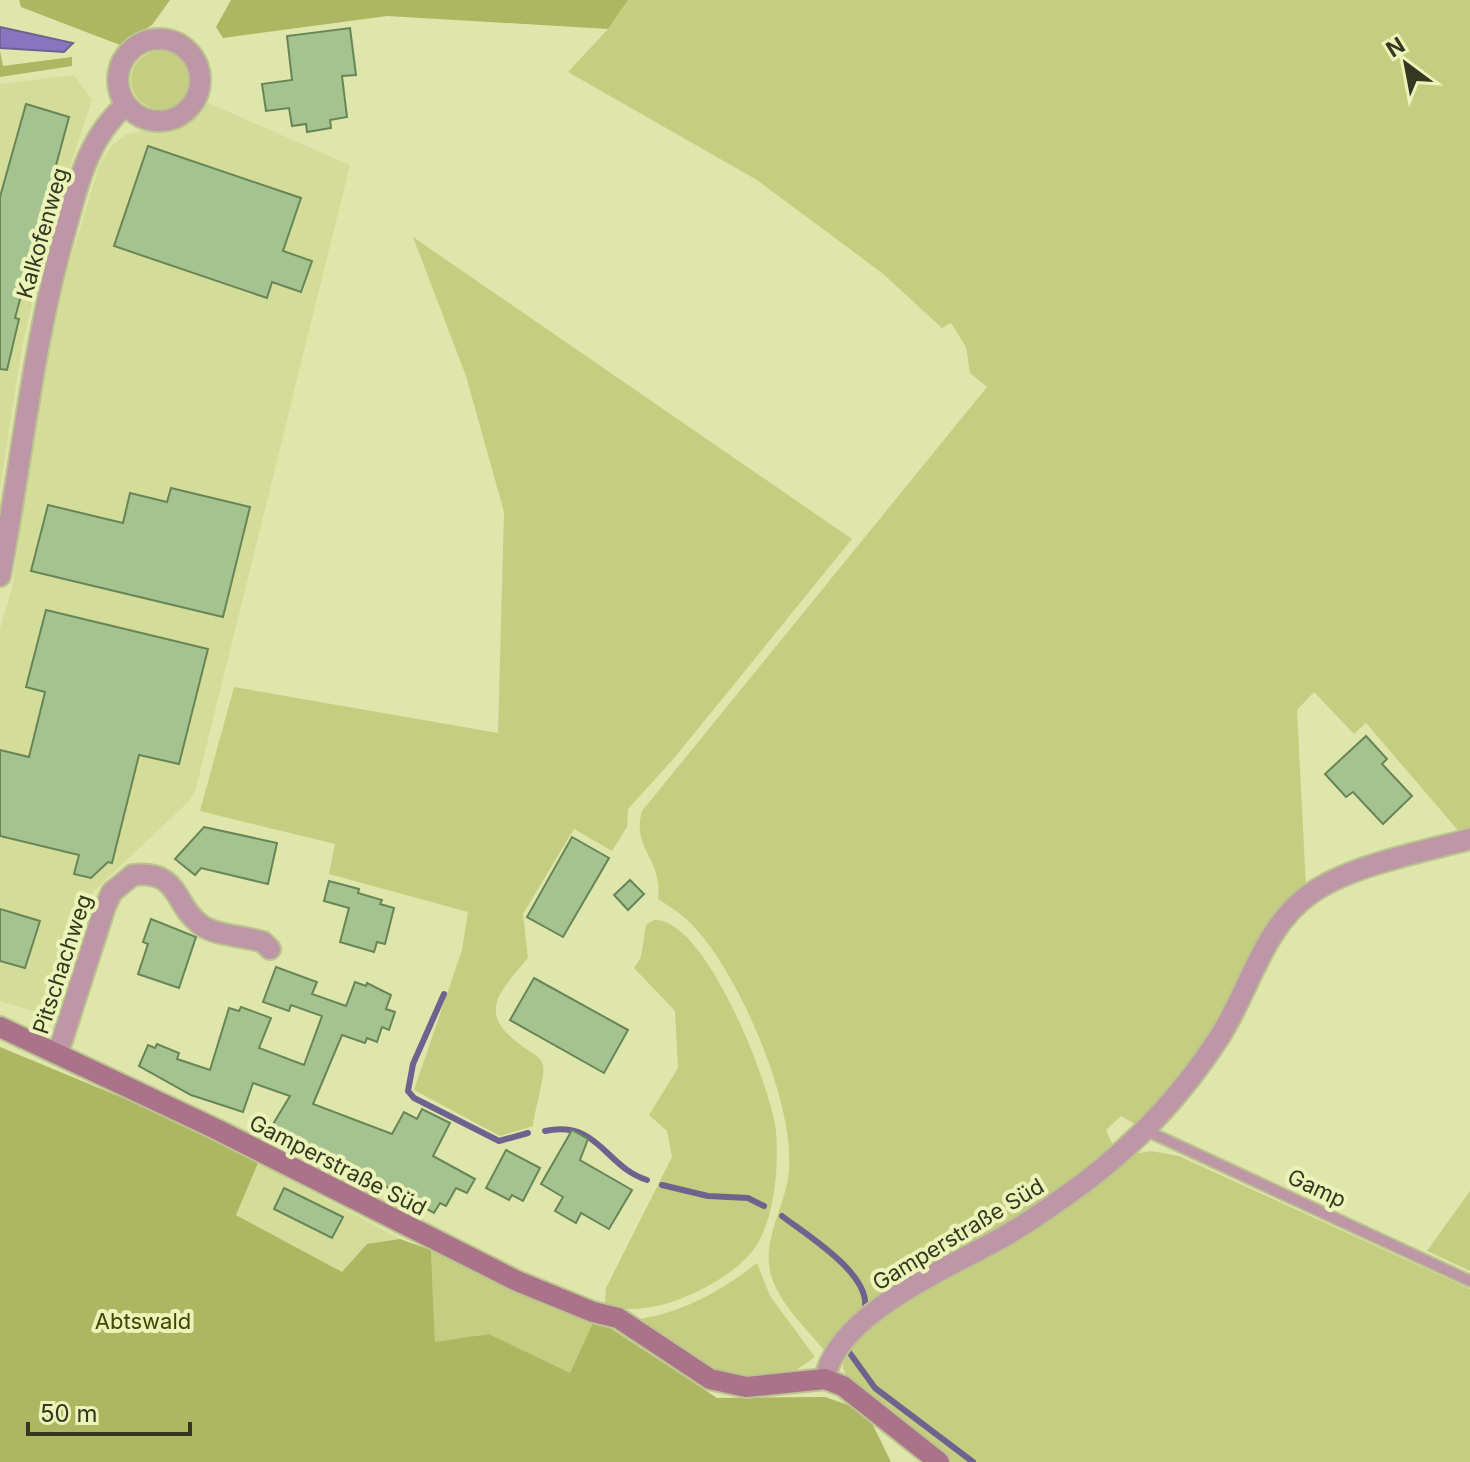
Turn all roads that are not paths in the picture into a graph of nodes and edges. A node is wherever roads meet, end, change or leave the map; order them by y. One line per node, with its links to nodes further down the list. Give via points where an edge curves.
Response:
1 (126, 105): 1 (street, via 150,120 165,121 190,107 200,80 189,51 164,39 136,45 120,64 117,78); 2 (street, Kalkofenweg, via 97,137 76,192 35,352)
2 (4, 516): 3 (street, Kalkofenweg)
3 (0, 576)
4 (1470, 839): 8 (street, Gamperstraße Süd, via 1358,872 1298,903 1273,934 1222,1033)
5 (270, 949): 7 (street, Pitschachweg, via 263,942 199,924 170,884 158,876 133,875 112,892 105,907)
6 (0, 1027): 7 (street, Gamperstraße Süd)
7 (58, 1053): 10 (street, Gamperstraße Süd, via 495,1271 618,1318 710,1379 746,1387)
8 (1147, 1131): 9 (lane, Gamp); 10 (street, Gamperstraße Süd, via 1046,1210 899,1293 854,1331 827,1365)
9 (1470, 1281)
10 (825, 1379): 11 (street, via 876,1410)
11 (939, 1462)

